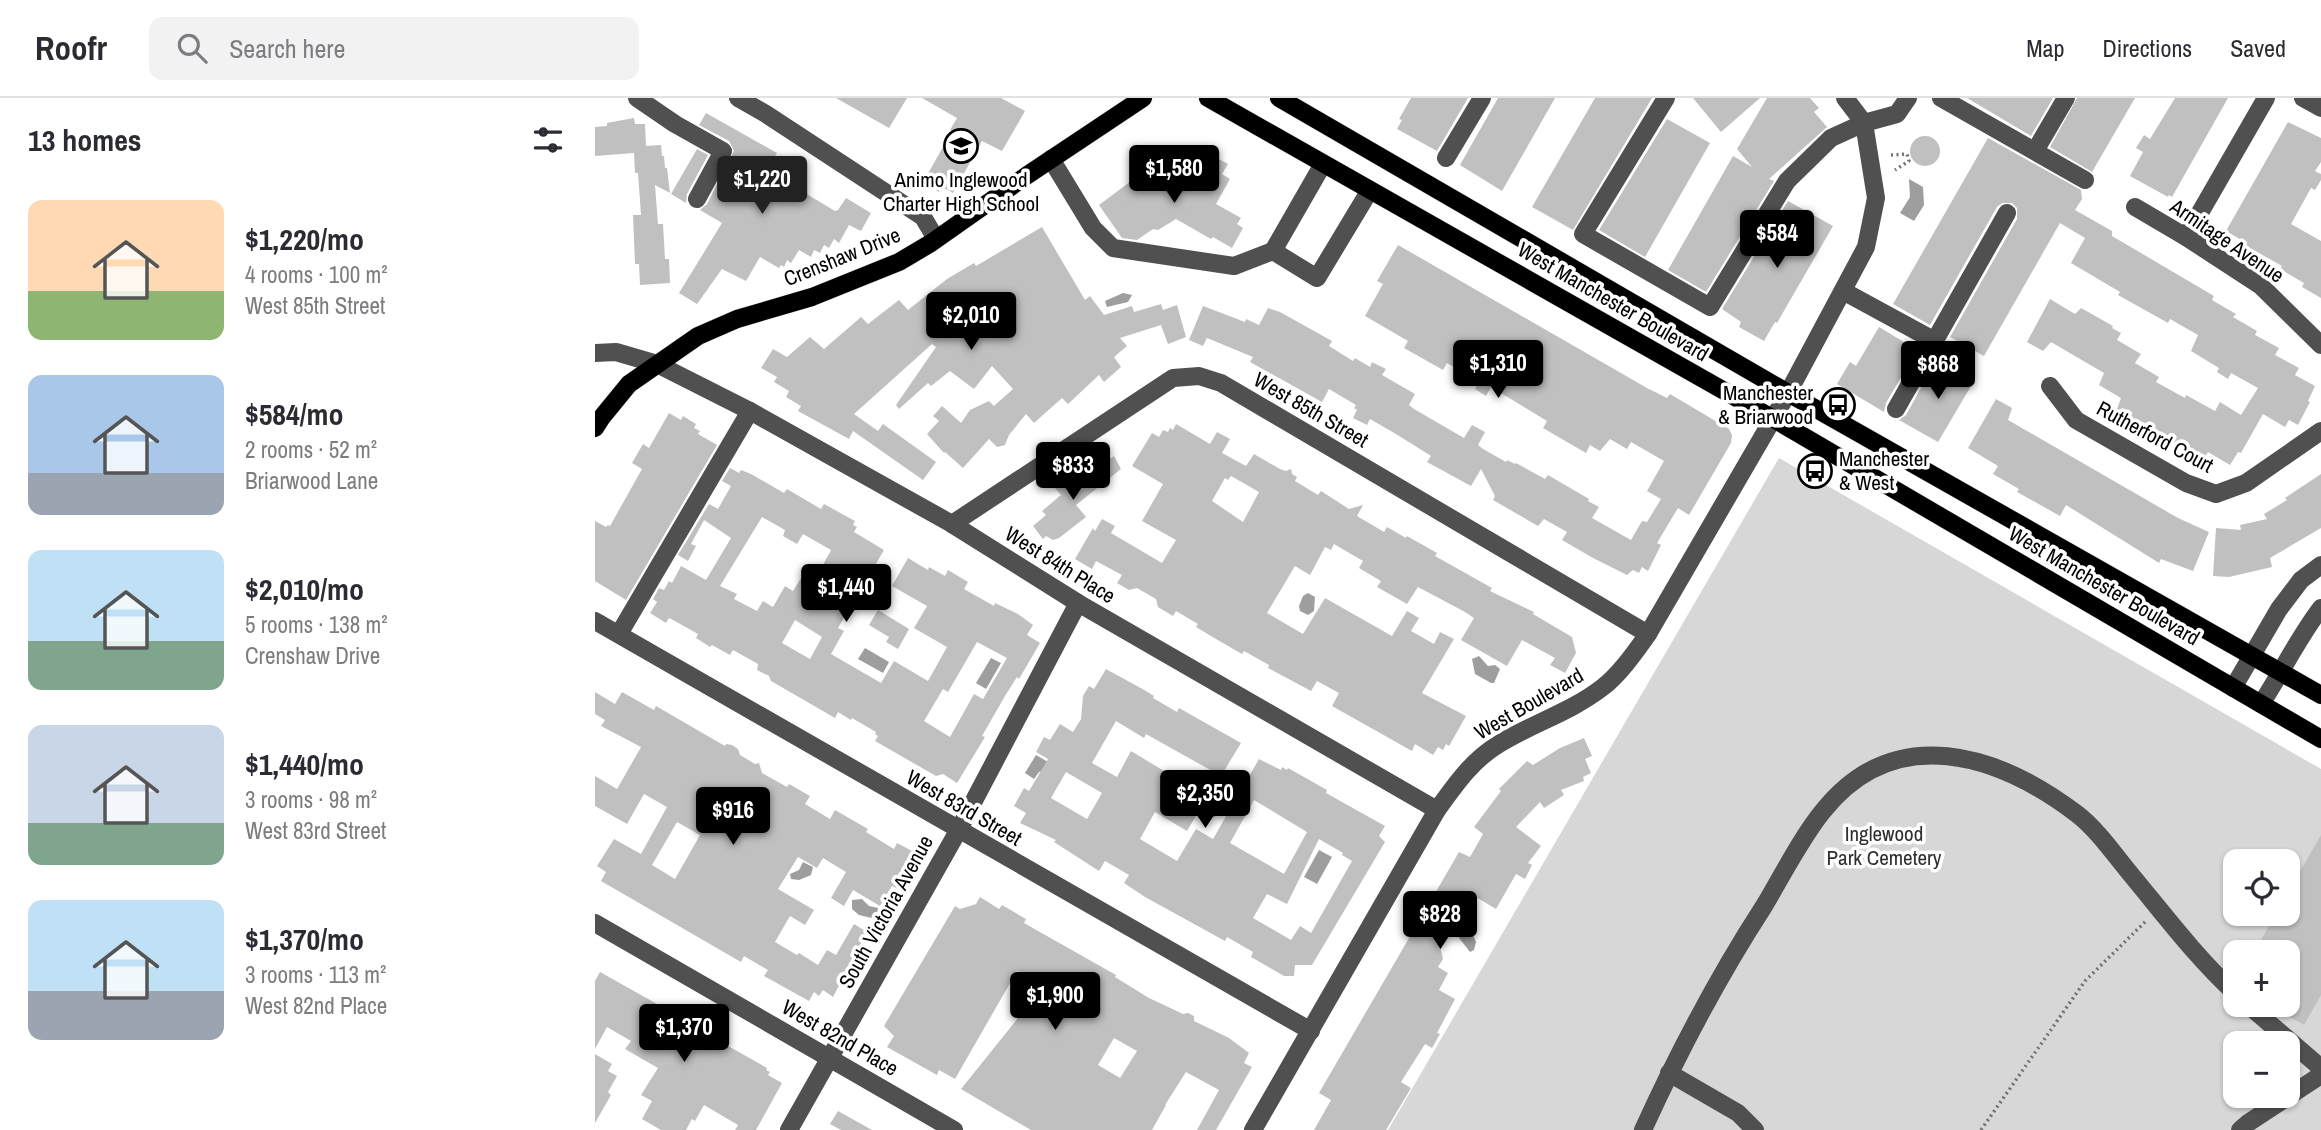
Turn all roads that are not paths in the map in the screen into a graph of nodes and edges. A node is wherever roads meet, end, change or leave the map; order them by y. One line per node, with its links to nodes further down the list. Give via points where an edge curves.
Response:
1 (637, 98): 24 (street, via 723,151)
2 (738, 98): 16 (street)
3 (776, 98): 16 (street)
4 (1143, 98): 20 (main road, Crenshaw Drive)
5 (1208, 98): 21 (main road, West Manchester Boulevard)
6 (1279, 98): 36 (main road, West Manchester Boulevard)
7 (1482, 98): 19 (street)
8 (1666, 98): 17 (street, via 1583,234 1710,307 1787,181 1831,138)
9 (1845, 98): 17 (street)
10 (1908, 98): 17 (street, via 1897,114)
11 (1941, 98): 18 (street)
12 (2066, 98): 18 (street)
13 (2266, 98): 27 (street)
14 (2303, 98): 15 (street)
15 (2321, 108)
16 (766, 114): 28 (street, via 923,217)
17 (1864, 122): 30 (street, West Boulevard, via 1877,198 1866,247)
18 (2035, 151): 22 (street)
19 (1446, 158)
20 (1051, 159): 28 (main road, Crenshaw Drive); 29 (street, via 1093,228 1113,248 1234,266)
21 (1323, 164): 23 (main road, West Manchester Boulevard); 29 (street)
22 (2085, 180)
23 (1370, 190): 29 (street, via 1317,278); 39 (main road, West Manchester Boulevard)
24 (697, 199)
25 (2135, 207): 27 (street, Armitage Avenue)
26 (2007, 213): 31 (street)
27 (2186, 237): 32 (street, Armitage Avenue, via 2261,286)
28 (936, 239): 34 (main road, Crenshaw Drive, via 861,279 698,336)
29 (1273, 251)
30 (1843, 291): 31 (street); 36 (street, West Boulevard)
31 (1935, 341): 37 (street)
32 (2321, 345)
33 (595, 353): 34 (street, West 84th Place, via 616,352)
34 (657, 364): 38 (street, West 84th Place); 40 (main road, Crenshaw Drive, via 629,384)
35 (2050, 386): 41 (street, Rutherford Court, via 2076,420 2186,483 2216,494 2246,483)
36 (1788, 393): 39 (street, West Boulevard); 49 (main road, West Manchester Boulevard)
37 (1896, 409)
38 (750, 411): 42 (street, West 84th Place); 47 (street)
39 (1772, 418): 48 (street, West Boulevard); 51 (main road, West Manchester Boulevard)
40 (595, 428)
41 (2321, 431)
42 (951, 524): 44 (street, West 84th Place); 48 (street, West 85th Street, via 1173,378 1199,376 1221,383)
43 (2321, 565): 49 (street, via 2301,580 2279,608)
44 (1078, 603): 55 (street, West 84th Place); 56 (street, South Victoria Avenue)
45 (2321, 608): 50 (street)
46 (595, 621): 47 (street, West 83rd Street)
47 (619, 634): 56 (street, West 83rd Street)
48 (1648, 634): 55 (street, West Boulevard, via 1606,685 1577,705 1497,745 1463,774)
49 (2253, 656): 50 (main road, West Manchester Boulevard); 51 (street)
50 (2282, 672): 52 (main road, West Manchester Boulevard); 53 (street)
51 (2234, 688): 53 (main road, West Manchester Boulevard)
52 (2321, 695)
53 (2261, 704): 54 (main road, West Manchester Boulevard)
54 (2321, 738)
55 (1437, 810): 60 (street, West Boulevard)
56 (958, 831): 60 (street, West 83rd Street); 61 (street, South Victoria Avenue)
57 (595, 923): 61 (street, West 82nd Place)
58 (2223, 982): 63 (street, via 2079,816 2029,782 1977,760 1935,755 1894,760 1854,780 1823,811 1742,940)
59 (2262, 1017): 62 (street)
60 (1311, 1031): 67 (street, West Boulevard)
61 (831, 1059): 65 (street, South Victoria Avenue); 66 (street, West 82nd Place)
62 (2321, 1068)
63 (1669, 1073): 68 (street); 69 (street, via 1738,1113)
64 (2321, 1075): 70 (street)
65 (789, 1130)
66 (954, 1130)
67 (1253, 1130)
68 (1643, 1130)
69 (1755, 1130)
70 (2240, 1130)

